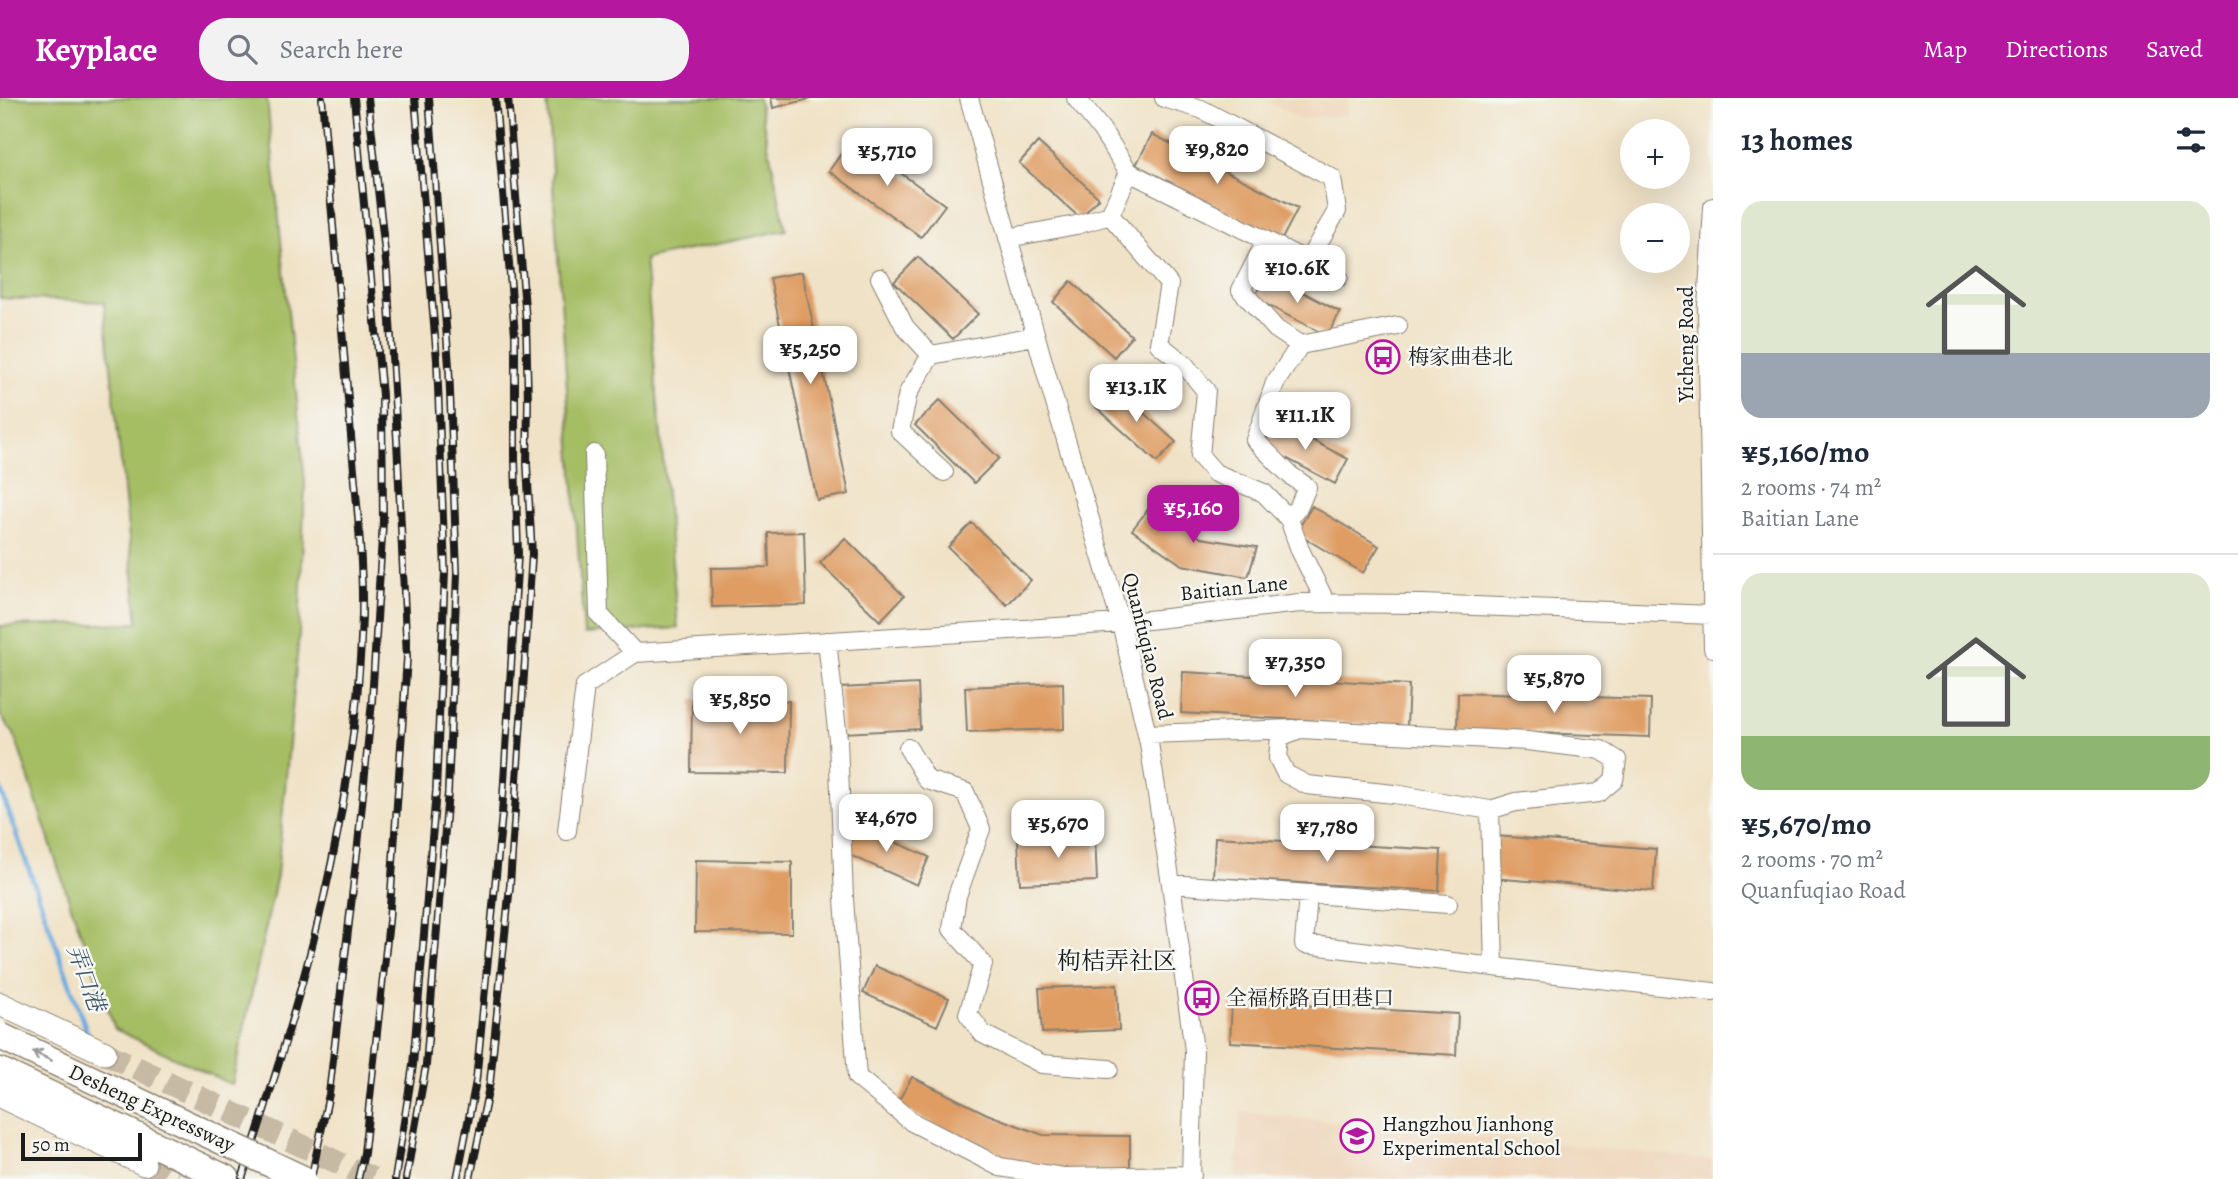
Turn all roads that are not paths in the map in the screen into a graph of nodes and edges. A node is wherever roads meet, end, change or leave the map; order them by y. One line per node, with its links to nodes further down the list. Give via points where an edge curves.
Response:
1 (969, 98): 7 (street, Quanfuqiao Road)
2 (1076, 98): 4 (street)
3 (1173, 99): 9 (street, via 1201,109 1332,178 1337,211)
4 (1129, 172): 6 (street); 8 (street)
5 (1713, 207): 20 (street, Yicheng Road, via 1707,307)
6 (1110, 215): 7 (street); 18 (street, via 1169,284 1159,344 1185,365 1206,391 1200,456 1215,472 1264,493)
7 (1008, 238): 13 (street, Quanfuqiao Road)
8 (1266, 241): 9 (street); 14 (street, via 1241,290 1276,329)
9 (1307, 262): 10 (street)
10 (1339, 277)
11 (880, 278): 15 (street, via 905,327)
12 (1398, 326): 14 (street)
13 (1035, 336): 15 (street); 21 (street, Quanfuqiao Road)
14 (1300, 345): 18 (street, via 1275,383 1255,440 1307,487)
15 (931, 355): 17 (street, via 908,393 900,431)
16 (594, 454): 24 (street, via 599,614)
17 (944, 472)
18 (1289, 519): 19 (street)
19 (1326, 603): 20 (street, Baitian Lane); 21 (street, Baitian Lane)
20 (1713, 615): 23 (street, Yicheng Road)
21 (1121, 623): 22 (street, Baitian Lane); 26 (street, Quanfuqiao Road)
22 (827, 641): 24 (street, Baitian Lane); 42 (street, via 838,739 857,1077 912,1122 1000,1167 1063,1177)
23 (1713, 648)
24 (635, 653): 29 (street, via 585,686)
25 (1300, 729): 26 (street); 28 (street, via 1280,737 1278,758 1286,774 1307,785); 28 (street, via 1527,741 1601,750 1617,760 1614,780 1599,793 1516,802)
26 (1147, 734): 30 (street, Quanfuqiao Road)
27 (908, 748): 38 (street, via 927,780 965,792 981,829 957,896 952,929 983,964 968,1014 983,1034 1042,1063)
28 (1490, 810): 33 (street)
29 (567, 831)
30 (1171, 884): 31 (street); 42 (street, Quanfuqiao Road, via 1194,1050)
31 (1308, 894): 32 (street); 33 (street, via 1304,944)
32 (1448, 904)
33 (1494, 967): 34 (street)
34 (1713, 992)
35 (0, 1004): 37 (main road)
36 (0, 1036): 44 (highway, Desheng Expressway, one-way to 36, bridge)
37 (105, 1053)
38 (1110, 1069)
39 (0, 1071): 43 (highway, Desheng Expressway)
40 (0, 1096): 41 (main road)
41 (144, 1164)
42 (1191, 1177)
43 (227, 1179)
44 (303, 1179)

